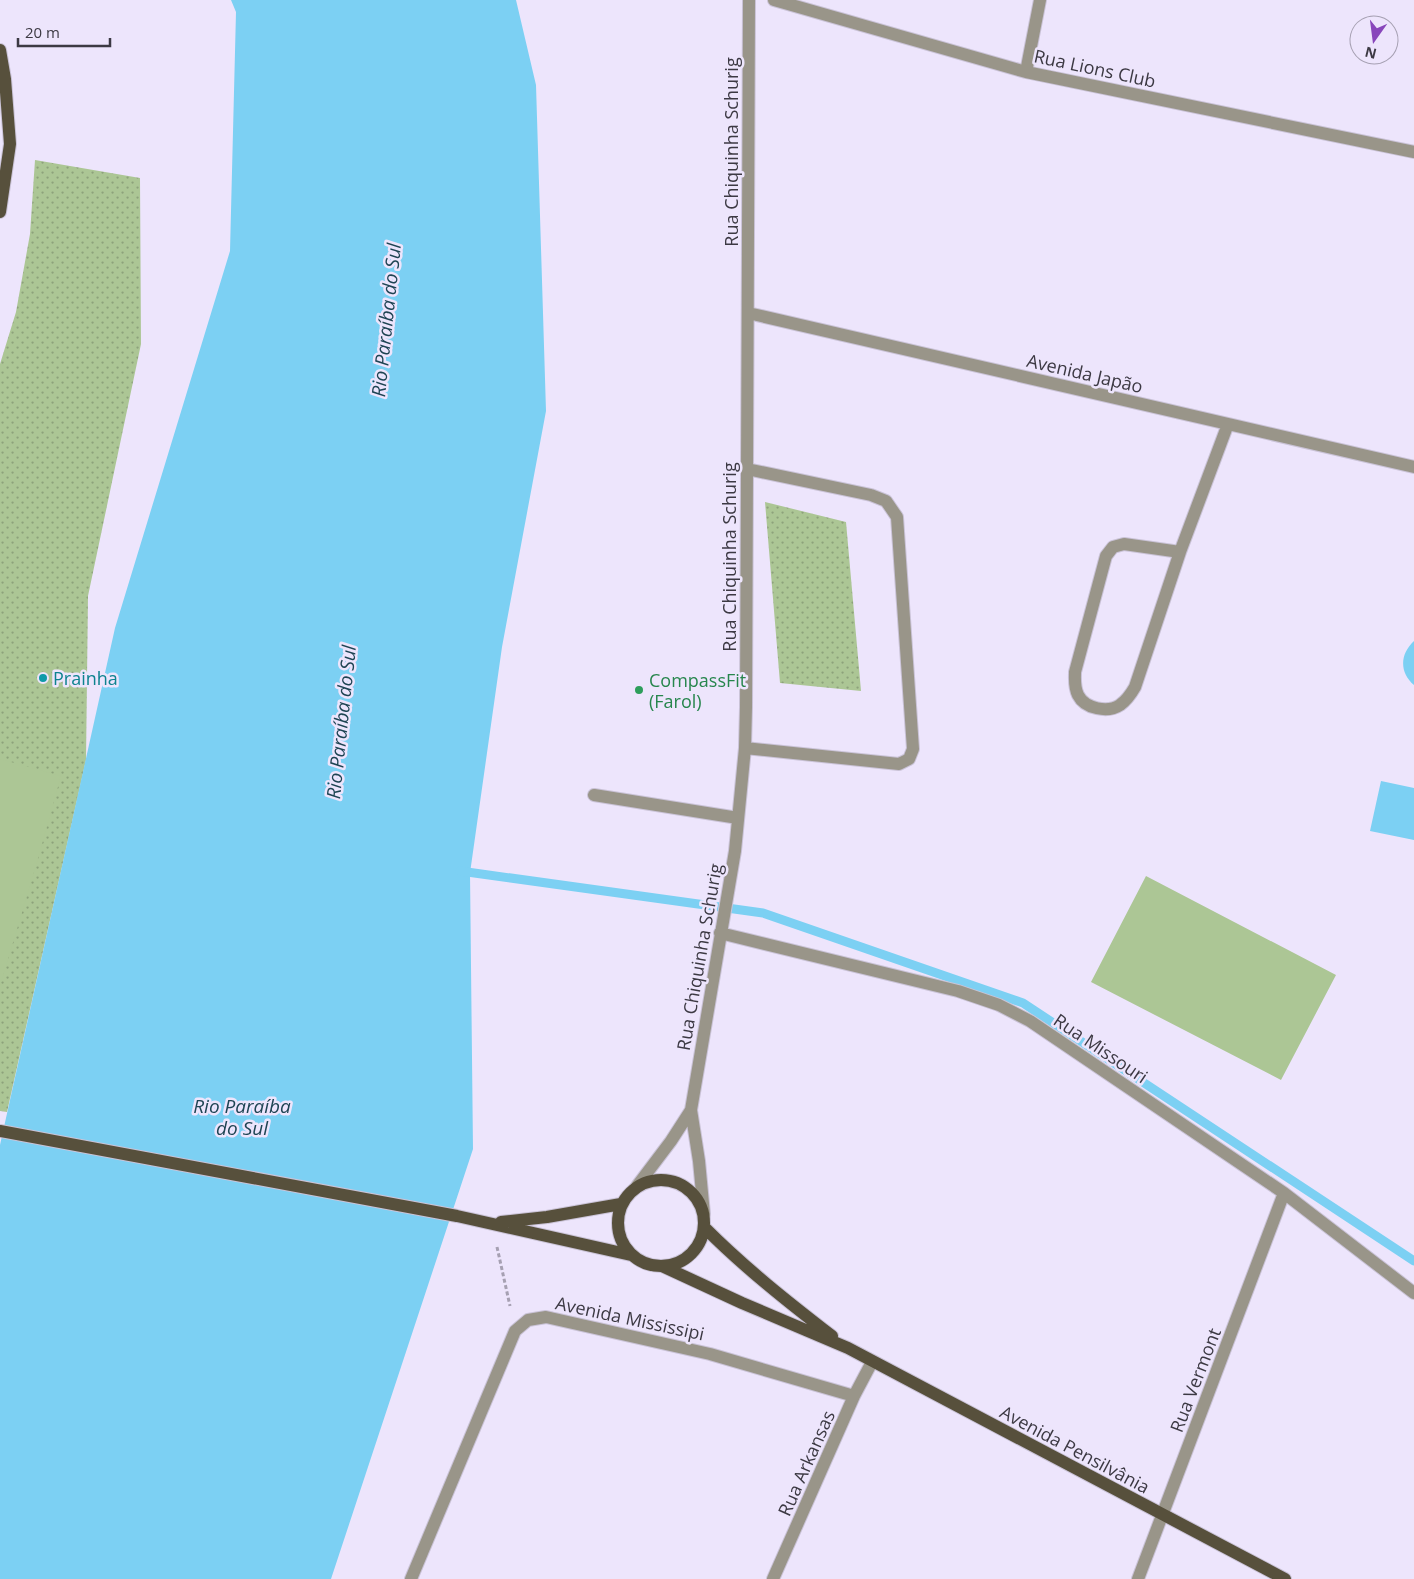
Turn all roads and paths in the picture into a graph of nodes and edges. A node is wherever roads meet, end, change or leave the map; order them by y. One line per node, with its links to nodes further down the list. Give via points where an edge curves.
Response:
1 (749, 0): 8 (street, Rua Chiquinha Schurig)
2 (774, 0): 5 (street, Rua Lions Club)
3 (1040, 0): 5 (street)
4 (0, 50): 7 (main road, via 10,144)
5 (1026, 72): 6 (street, Rua Lions Club)
6 (1414, 152)
7 (0, 212)
8 (748, 313): 9 (street, Avenida Japão); 11 (street, Rua Chiquinha Schurig)
9 (1228, 424): 10 (street, Avenida Japão); 12 (street)
10 (1414, 467)
11 (747, 469): 13 (street, Rua Chiquinha Schurig); 13 (street, via 871,494 886,501 898,518 914,749 909,759 899,764)
12 (1180, 552): 12 (street, via 1136,687 1119,706 1102,710 1090,706 1079,698 1074,685 1075,672 1106,556 1113,547 1124,544)
13 (745, 748): 15 (street, Rua Chiquinha Schurig)
14 (594, 794): 15 (street)
15 (738, 818): 16 (street, Rua Chiquinha Schurig)
16 (720, 933): 17 (street, Rua Chiquinha Schurig); 20 (street, Rua Missouri, via 958,991 999,1005 1030,1021)
17 (691, 1110): 19 (street, Rua Chiquinha Schurig); 22 (street, Rua Chiquinha Schurig)
18 (0, 1130): 23 (main road, Avenida Pensilvânia)
19 (637, 1186): 21 (main road); 22 (main road, via 650,1180 678,1182 699,1201)
20 (1284, 1193): 27 (street, Rua Missouri); 32 (street, Rua Vermont)
21 (621, 1204): 23 (main road); 25 (main road, via 618,1231)
22 (704, 1214): 24 (main road)
23 (491, 1224): 25 (main road, Avenida Pensilvânia); 28 (path)
24 (705, 1228): 26 (main road, via 695,1250 685,1259); 29 (main road, Avenida Pensilvânia, via 734,1258)
25 (631, 1255): 26 (main road, Avenida Pensilvânia, via 651,1265)
26 (662, 1266): 29 (main road, Avenida Pensilvânia)
27 (1414, 1293)
28 (515, 1331): 31 (street, Avenida Mississipi, via 528,1320 546,1317 710,1354); 33 (street)
29 (848, 1348): 30 (main road, Avenida Pensilvânia)
30 (872, 1362): 31 (street, Rua Arkansas); 32 (main road, Avenida Pensilvânia)
31 (854, 1396): 34 (street, Rua Arkansas)
32 (1163, 1515): 35 (street, Rua Vermont); 36 (main road, Avenida Pensilvânia)
33 (411, 1579)
34 (773, 1579)
35 (1138, 1579)
36 (1285, 1579)

